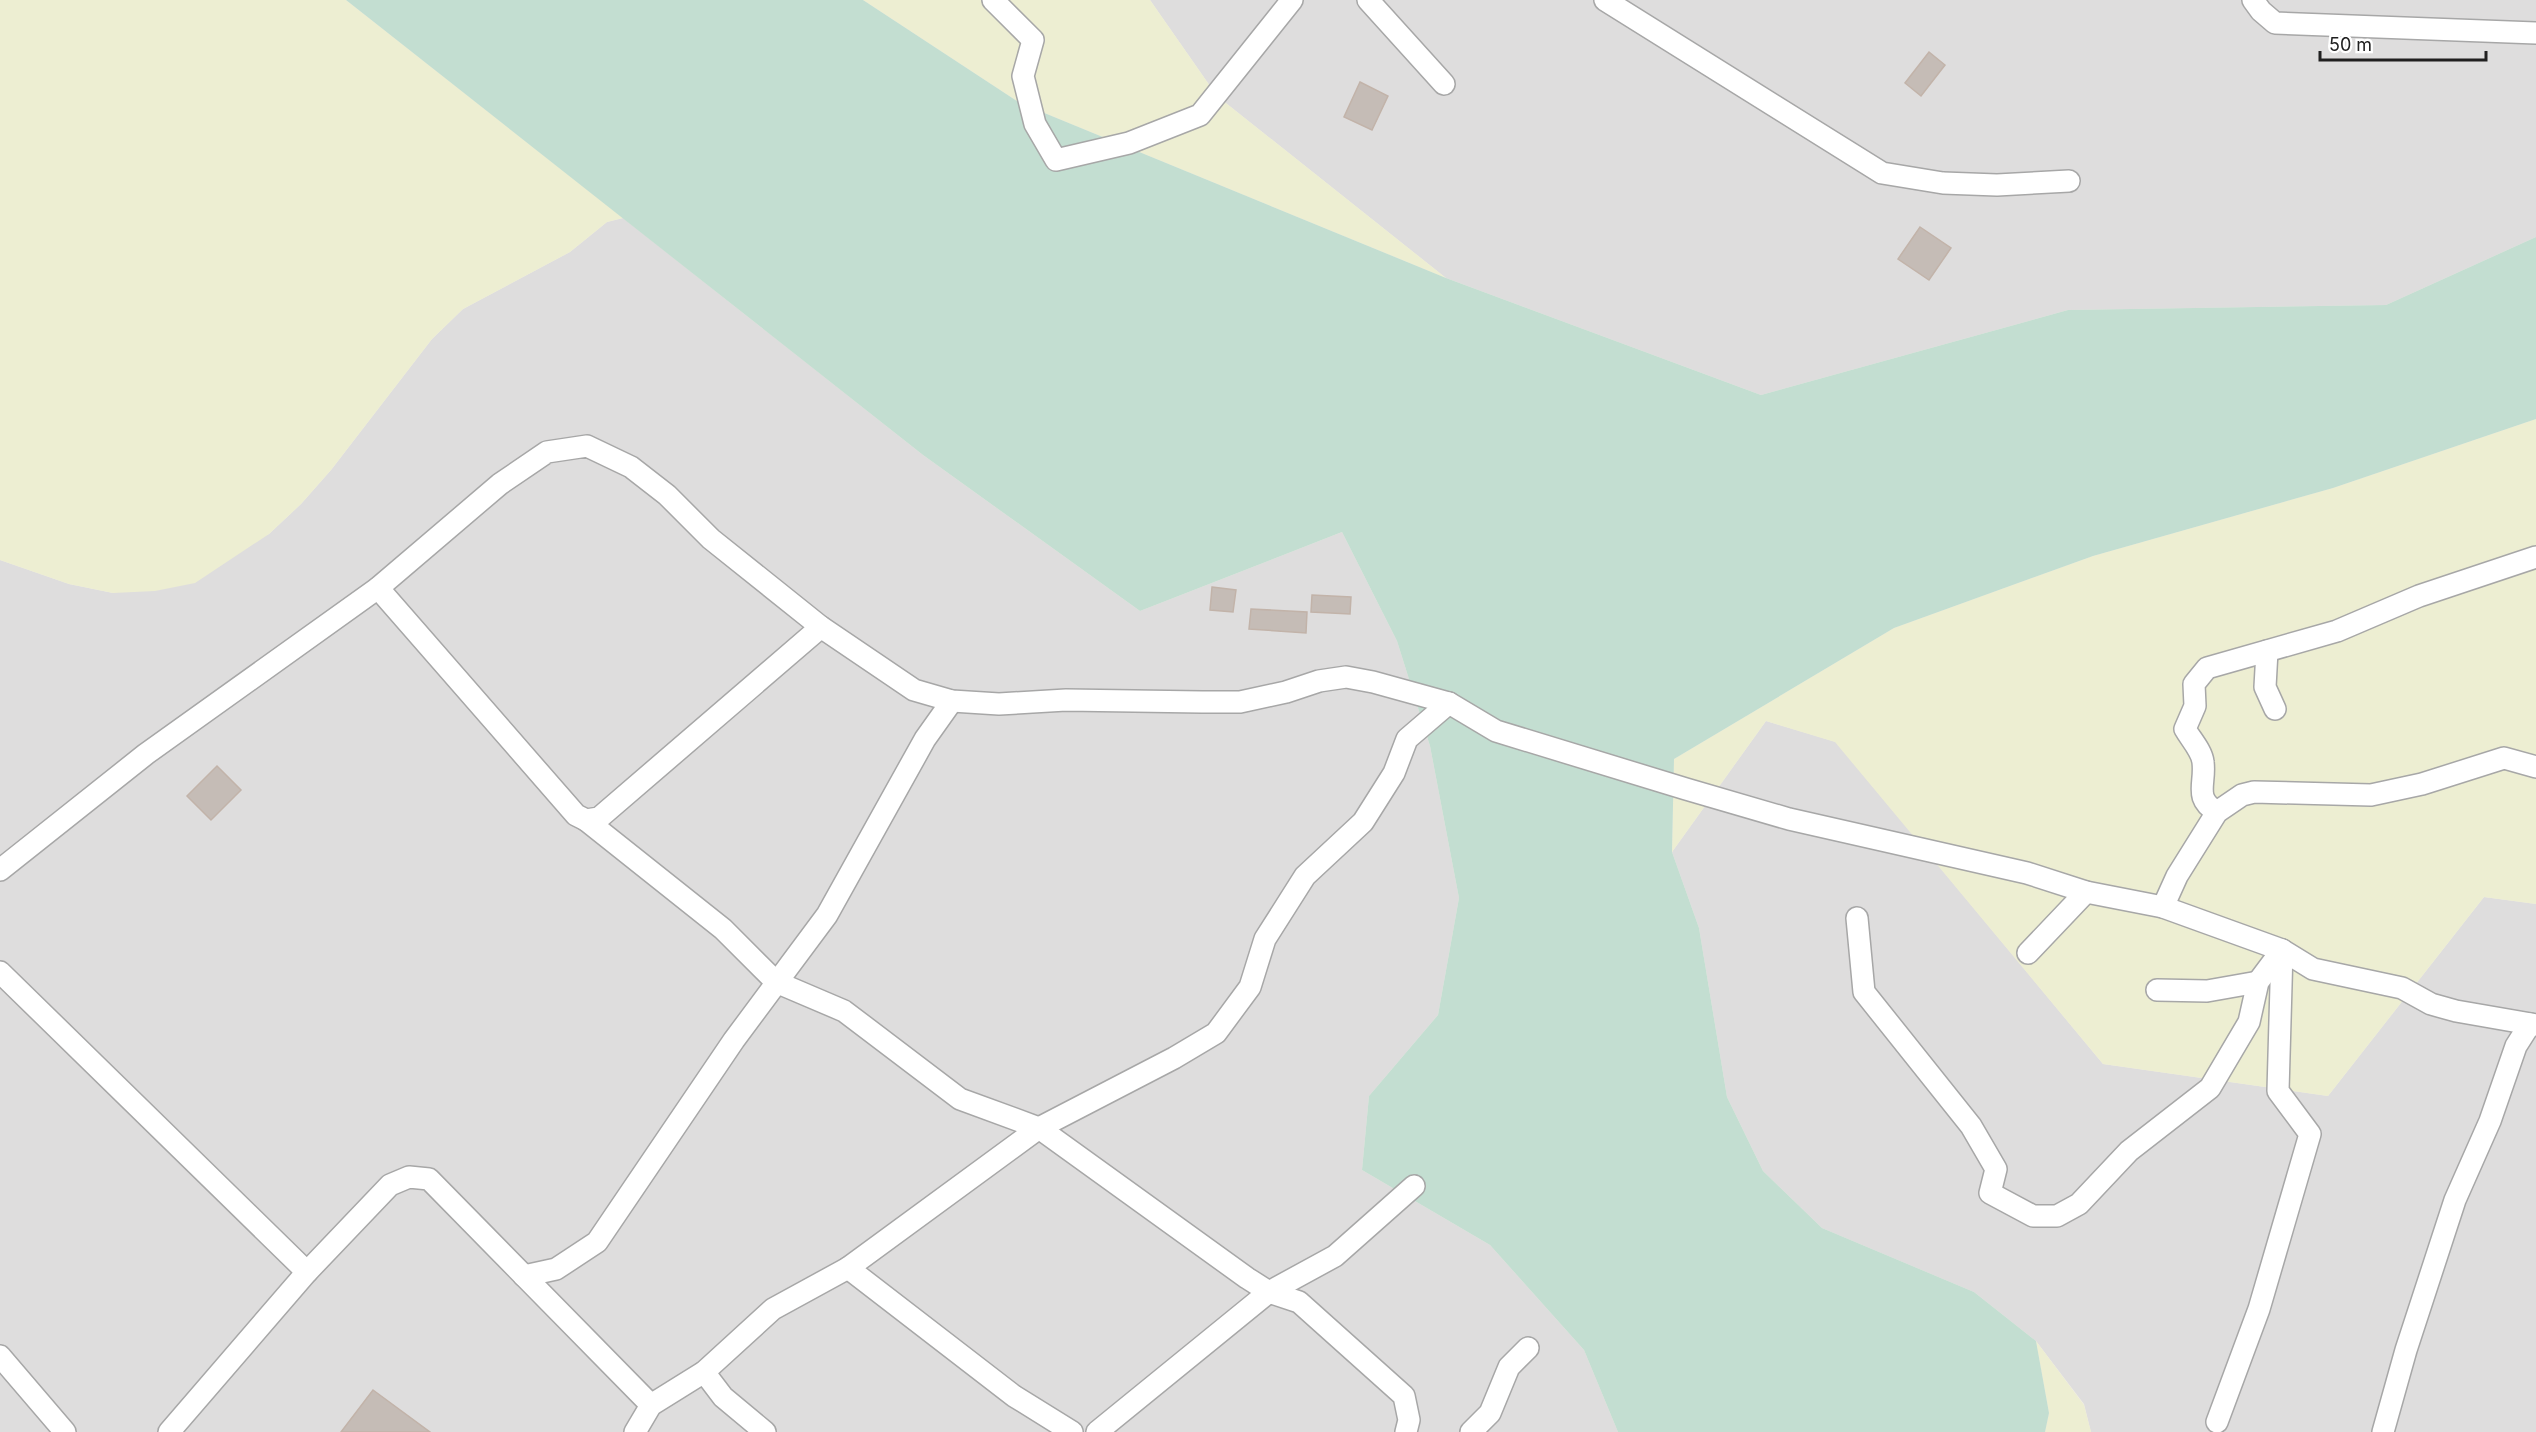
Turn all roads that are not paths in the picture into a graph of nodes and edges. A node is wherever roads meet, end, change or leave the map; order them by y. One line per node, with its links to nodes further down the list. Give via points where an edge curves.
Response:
1 (993, 0): 2 (street, via 1033,40 1023,76 1035,124 1056,160 1129,143 1200,115)
2 (1292, 0)
3 (1368, 0): 7 (street)
4 (1605, 0): 8 (street, via 1882,173 1943,183)
5 (2253, 0): 6 (street, via 2275,23)
6 (2536, 33)
7 (1444, 84)
8 (2069, 181)
9 (2536, 557): 12 (street, via 2419,596 2337,631)
10 (378, 588): 11 (street, via 500,484 547,452 587,446 631,467 711,539); 18 (street, via 576,815); 19 (street, via 146,754)
11 (821, 627): 13 (street, via 914,690); 18 (street, via 599,818)
12 (2267, 651): 15 (street, via 2265,687); 17 (street, via 2207,668 2194,684 2195,706 2185,729 2203,759 2202,796 2207,806)
13 (952, 702): 14 (street, via 1240,702 1346,677); 26 (street, via 925,739 827,915)
14 (1449, 703): 20 (street, via 1496,730 1686,789 1789,819 2026,873); 30 (street, via 1407,739 1394,773 1363,822 1305,876 1265,939 1250,987 1216,1033)
15 (2275, 709)
16 (2536, 767): 17 (street, via 2504,758 2422,784 2371,795 2254,792 2242,795)
17 (2217, 812): 21 (street, via 2177,876)
18 (586, 820): 26 (street, via 723,929)
19 (0, 870)
20 (2086, 892): 21 (street); 24 (street)
21 (2163, 908): 23 (street)
22 (1857, 918): 27 (street, via 1864,992 1971,1126 1996,1169 1990,1193 2033,1216 2057,1216 2079,1204 2129,1151 2210,1088 2249,1022)
23 (2283, 950): 27 (street); 29 (street, via 2313,969 2402,988 2431,1004 2456,1011); 40 (street, via 2278,1091 2310,1134 2259,1309)
24 (2028, 953)
25 (0, 972): 33 (street)
26 (776, 981): 30 (street, via 844,1011 960,1099); 34 (street, via 597,1242 556,1269)
27 (2258, 982): 28 (street, via 2207,991)
28 (2157, 990)
29 (2533, 1025): 49 (street, via 2516,1046 2490,1121 2455,1200)
30 (1039, 1128): 32 (street); 35 (street)
31 (1413, 1186): 35 (street, via 1335,1256)
32 (848, 1268): 38 (street, via 773,1309); 45 (street, via 1014,1396)
33 (307, 1272): 34 (street, via 390,1185 409,1177 429,1179); 42 (street)
34 (524, 1276): 39 (street)
35 (1269, 1292): 46 (street); 47 (street, via 1299,1302 1404,1396 1409,1420)
36 (1528, 1348): 48 (street, via 1509,1367 1490,1413)
37 (0, 1356): 41 (street)
38 (704, 1372): 39 (street); 44 (street, via 723,1397)
39 (651, 1405): 43 (street)
40 (2217, 1422)
41 (65, 1432)
42 (169, 1432)
43 (634, 1432)
44 (765, 1432)
45 (1071, 1432)
46 (1097, 1432)
47 (1406, 1432)
48 (1471, 1432)
49 (2383, 1432)

